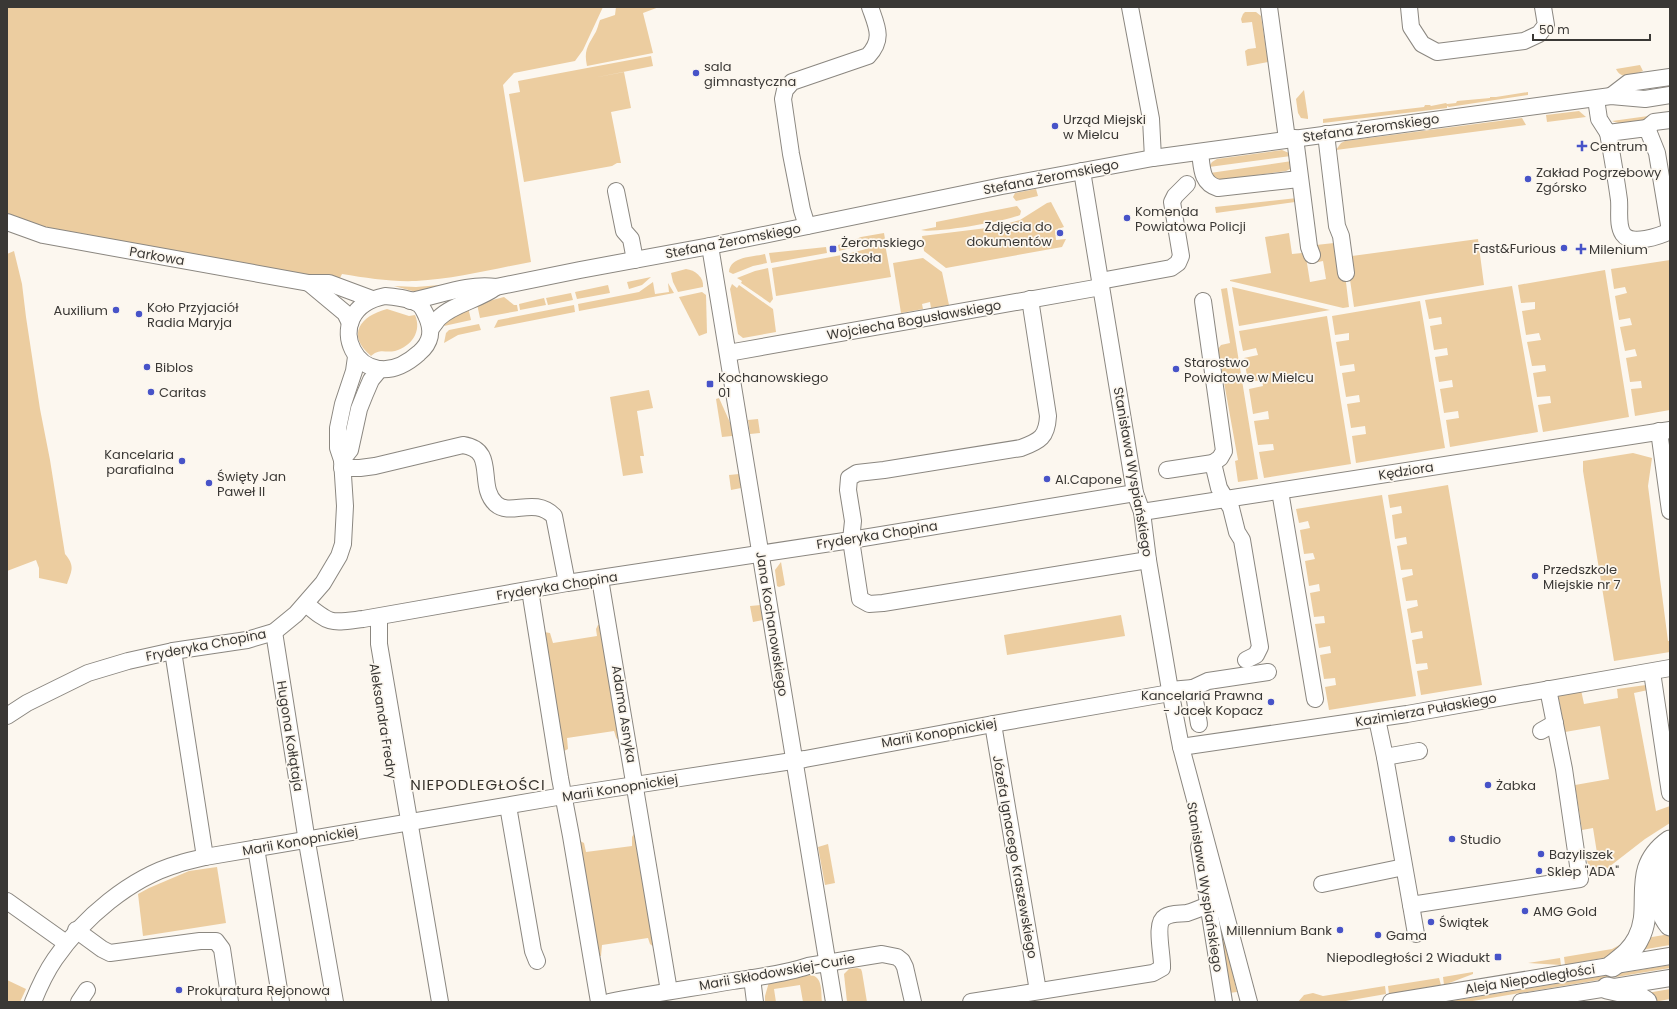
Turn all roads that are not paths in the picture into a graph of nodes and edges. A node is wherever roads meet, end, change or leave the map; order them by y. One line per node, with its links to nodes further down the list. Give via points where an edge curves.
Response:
1 (870, 7): 22 (street, via 878,38 868,56 792,82 785,90 783,100 791,154)
2 (1130, 7): 16 (street, via 1150,119)
3 (1269, 7): 13 (street)
4 (1408, 7): 5 (street, via 1412,27 1422,44 1437,52 1524,41 1539,34 1546,25)
5 (1543, 7)
6 (1670, 77): 8 (street, Stefana Żeromskiego, via 1628,83)
7 (1670, 95): 8 (street, Stefana Żeromskiego, via 1645,99)
8 (1604, 97): 11 (street, via 1599,119); 12 (street, Stefana Żeromskiego)
9 (1670, 120): 10 (street, via 1654,122)
10 (1647, 128): 11 (street); 15 (street)
11 (1608, 133): 23 (street, via 1623,235 1637,240 1660,236)
12 (1326, 134): 13 (street, Stefana Żeromskiego); 27 (street, via 1337,226 1342,236)
13 (1291, 139): 14 (street, Stefana Żeromskiego); 18 (street)
14 (1200, 152): 16 (street, Stefana Żeromskiego); 18 (street, via 1205,180 1210,186 1218,188)
15 (1663, 153): 23 (street)
16 (1153, 158): 17 (street, Stefana Żeromskiego)
17 (1082, 171): 22 (street, Stefana Żeromskiego); 29 (street, Stanisława Wyspiańskiego)
18 (1299, 179): 25 (street)
19 (1187, 184): 29 (street, Wojciecha Bogusławskiego, via 1172,202 1181,256 1178,263 1171,268)
20 (616, 191): 26 (street, via 624,231 631,239)
21 (7, 222): 28 (street, Parkowa, via 43,235)
22 (807, 226): 24 (street, Stefana Żeromskiego)
23 (1670, 231)
24 (710, 246): 26 (street, Stefana Żeromskiego); 37 (street, Jana Kochanowskiego)
25 (1312, 255)
26 (635, 260): 30 (street, Stefana Żeromskiego)
27 (1346, 273)
28 (309, 283): 31 (street, Parkowa, via 329,283); 35 (street, via 344,313)
29 (1100, 284): 32 (street, Wojciecha Bogusławskiego); 45 (street, Stanisława Wyspiańskiego)
30 (496, 287): 33 (street, Stefana Żeromskiego, via 468,286); 36 (street, Stefana Żeromskiego, via 486,295 448,311)
31 (372, 299): 33 (street, via 385,296); 35 (street, via 363,305)
32 (1030, 299): 37 (street, Wojciecha Bogusławskiego); 49 (street, via 1048,416 1044,434 1035,443 1021,448 857,473 849,478 848,482 853,521)
33 (410, 301): 36 (street, via 423,308)
34 (1203, 301): 41 (street, via 1224,451)
35 (350, 323): 38 (street, via 349,340)
36 (431, 328): 39 (street, via 426,345 410,361)
37 (728, 353): 50 (street, Jana Kochanowskiego)
38 (356, 357): 39 (street, via 362,363); 42 (street, via 338,428 338,448)
39 (380, 369): 42 (street, via 371,380 359,409 350,450)
40 (1665, 430): 44 (street, Kędziora); 47 (street)
41 (1213, 463): 43 (street); 46 (street, via 1219,488)
42 (342, 464): 53 (street, via 379,472 463,444 475,448 484,459 488,488 497,504 505,508 540,506 554,516); 55 (street, via 346,516 343,544 331,572)
43 (1167, 470)
44 (1280, 491): 46 (street, Kędziora); 66 (street)
45 (1135, 493): 48 (street, Stanisława Wyspiańskiego); 49 (street, Fryderyka Chopina)
46 (1226, 498): 48 (street, Kędziora); 59 (street, via 1236,532 1242,540 1260,647 1256,655)
47 (1670, 511)
48 (1142, 512): 51 (street, Stanisława Wyspiańskiego)
49 (851, 540): 50 (street, Fryderyka Chopina); 51 (street, via 860,599 869,604)
50 (760, 554): 52 (street, Fryderyka Chopina); 76 (street, Jana Kochanowskiego)
51 (1148, 560): 65 (street, Stanisława Wyspiańskiego)
52 (600, 579): 53 (street, Fryderyka Chopina); 78 (street, Adama Asnyka)
53 (566, 583): 54 (street, Fryderyka Chopina)
54 (530, 590): 56 (street, Fryderyka Chopina); 80 (street)
55 (306, 604): 56 (street, Fryderyka Chopina, via 328,621 337,623); 57 (street, Fryderyka Chopina)
56 (373, 618): 82 (street)
57 (274, 632): 58 (street, Fryderyka Chopina, via 247,640); 83 (street, Hugona Kołłątaja)
58 (173, 651): 67 (street, Fryderyka Chopina, via 128,660 88,673 27,703); 86 (street)
59 (1246, 660)
60 (1670, 668): 62 (street, Kazimierza Pułaskiego)
61 (1268, 672): 63 (street, Marii Konopnickiej, via 1208,681)
62 (1652, 672): 64 (street, Kazimierza Pułaskiego); 79 (street)
63 (1193, 688): 65 (street, Marii Konopnickiej); 71 (street)
64 (1548, 689): 68 (street, Kazimierza Pułaskiego); 69 (street)
65 (1170, 692): 70 (street, Marii Konopnickiej); 73 (street, Stanisława Wyspiańskiego)
66 (1314, 699)
67 (7, 716)
68 (1377, 719): 73 (street, Kazimierza Pułaskiego); 75 (street)
69 (1555, 723): 72 (street); 92 (street, via 1580,879)
70 (992, 724): 76 (street, Marii Konopnickiej); 105 (street, Józefa Ignacego Kraszewskiego)
71 (1199, 724)
72 (1541, 731)
73 (1181, 747): 77 (street, Stanisława Wyspiańskiego)
74 (1419, 751): 75 (street)
75 (1385, 757): 88 (street)
76 (795, 760): 78 (street, Marii Konopnickiej); 99 (street, Jana Kochanowskiego)
77 (1187, 772): 91 (street, Stanisława Wyspiańskiego); 118 (street, Stanisława Wyspiańskiego)
78 (635, 785): 80 (street, Marii Konopnickiej); 104 (street, Adama Asnyka)
79 (1670, 793)
80 (564, 796): 81 (street, Marii Konopnickiej); 111 (street)
81 (508, 806): 82 (street, Marii Konopnickiej); 98 (street, via 533,951)
82 (405, 823): 83 (street, Marii Konopnickiej); 110 (street)
83 (307, 840): 85 (street, Marii Konopnickiej); 109 (street, Hugona Kołłątaja)
84 (1670, 841): 100 (main road, via 1655,856 1648,869 1644,886 1644,921 1638,939 1628,953)
85 (256, 848): 86 (street, Marii Konopnickiej); 108 (street)
86 (205, 857): 94 (street, Marii Konopnickiej, via 178,864 129,887)
87 (1670, 862): 93 (main road, via 1664,870 1660,884 1660,905)
88 (1404, 867): 89 (street); 92 (street)
89 (1322, 884)
90 (7, 901): 96 (street)
91 (1208, 905): 105 (street, via 1187,913 1166,916 1161,920 1159,926 1162,968 1153,973); 117 (street, Stanisława Wyspiańskiego)
92 (1410, 905): 95 (street)
93 (1670, 925)
94 (76, 930): 96 (street, Marii Konopnickiej); 107 (street, via 110,953 216,941 222,949)
95 (1416, 934)
96 (66, 944): 106 (street, Marii Konopnickiej, via 44,976)
97 (1670, 956): 100 (street, Aleja Niepodległości)
98 (537, 961)
99 (828, 964): 101 (street, Marii Skłodowskiej-Curie); 114 (street, Jana Kochanowskiego); 115 (street, Marii Skłodowskiej-Curie, via 882,954 897,956 905,967)
100 (1612, 966): 119 (street, Aleja Niepodległości)
101 (752, 978): 104 (street, Marii Skłodowskiej-Curie); 113 (street)
102 (1670, 978): 103 (street, Aleja Niepodległości)
103 (1607, 988): 120 (street, Aleja Niepodległości); 121 (main road, via 1634,994)
104 (669, 991): 112 (street, Marii Skłodowskiej-Curie)
105 (1038, 991): 116 (street)
106 (33, 1002)
107 (230, 1002)
108 (281, 1002)
109 (336, 1002)
110 (440, 1002)
111 (599, 1002)
112 (609, 1002)
113 (755, 1002)
114 (834, 1002)
115 (913, 1002)
116 (971, 1002)
117 (1224, 1002)
118 (1249, 1002)
119 (1391, 1002)
120 (1521, 1002)
121 (1646, 1002)

